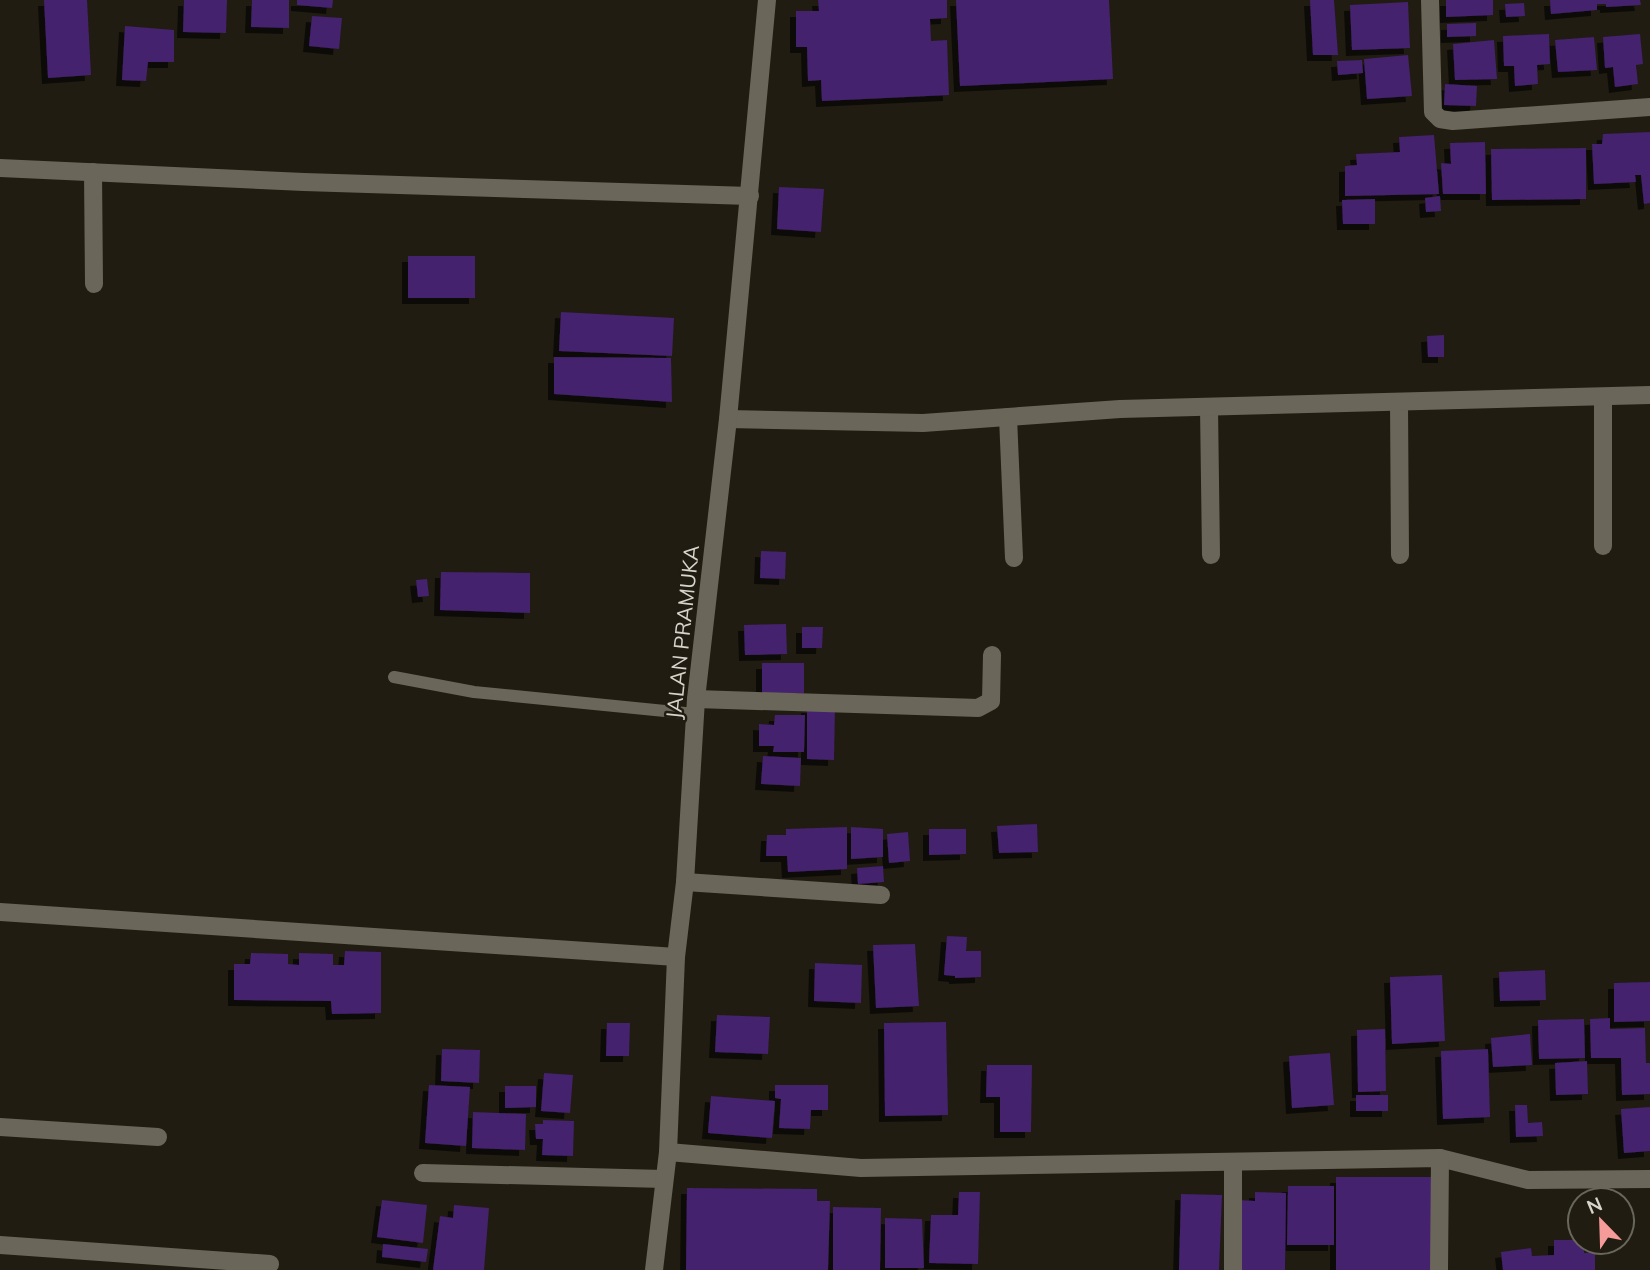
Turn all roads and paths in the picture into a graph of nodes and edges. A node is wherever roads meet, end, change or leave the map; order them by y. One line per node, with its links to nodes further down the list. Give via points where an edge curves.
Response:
1 (767, 0): 6 (street, JALAN PRAMUKA)
2 (1430, 0): 3 (street, via 1433,112 1440,119)
3 (1650, 107)
4 (0, 168): 5 (street)
5 (93, 172): 6 (street); 7 (street)
6 (750, 196): 13 (street, JALAN PRAMUKA)
7 (94, 285)
8 (1650, 395): 9 (street)
9 (1603, 397): 10 (street); 14 (street)
10 (1399, 402): 11 (street); 16 (street)
11 (1209, 407): 12 (street); 15 (street)
12 (1008, 417): 13 (street, via 923,423); 17 (street)
13 (728, 419): 20 (street, JALAN PRAMUKA)
14 (1603, 546)
15 (1211, 555)
16 (1400, 555)
17 (1014, 558)
18 (992, 655): 20 (street, via 991,701 978,708)
19 (394, 677): 20 (lane, via 474,692)
20 (696, 707): 21 (street, JALAN PRAMUKA)
21 (685, 882): 22 (street); 24 (street, JALAN PRAMUKA)
22 (881, 895)
23 (0, 912): 24 (street)
24 (676, 957): 27 (street, JALAN PRAMUKA)
25 (0, 1127): 26 (street)
26 (158, 1137)
27 (668, 1152): 29 (street, via 861,1168); 31 (street, JALAN PRAMUKA)
28 (1440, 1158): 29 (street); 32 (street, via 1528,1180); 37 (street)
29 (1233, 1162): 36 (street)
30 (423, 1173): 31 (street)
31 (664, 1179): 35 (street, JALAN PRAMUKA)
32 (1650, 1179)
33 (0, 1245): 34 (street)
34 (270, 1264)
35 (654, 1270)
36 (1233, 1270)
37 (1439, 1270)

